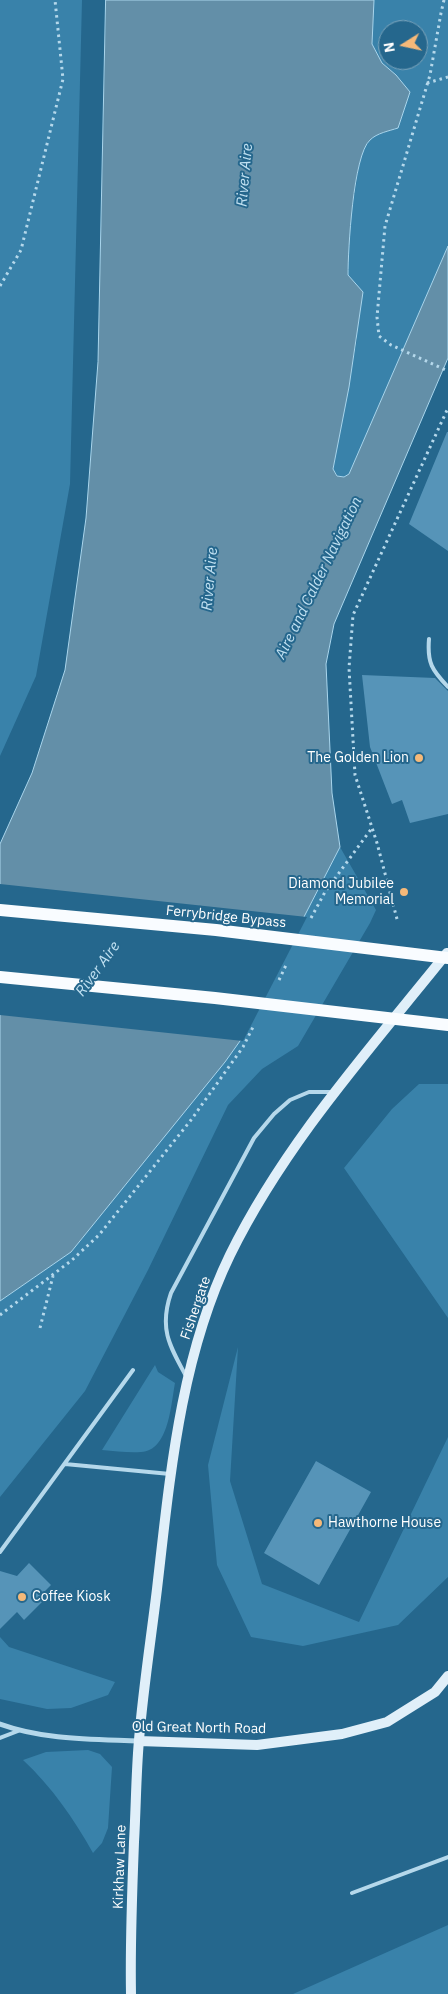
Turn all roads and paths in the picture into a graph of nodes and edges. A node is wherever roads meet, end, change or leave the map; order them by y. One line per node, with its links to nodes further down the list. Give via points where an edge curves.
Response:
1 (55, 0): 5 (path, via 63,79 21,250)
2 (444, 0): 4 (path)
3 (448, 77): 4 (path)
4 (427, 83): 6 (path, via 385,226 377,317 379,336 391,345)
5 (0, 286)
6 (448, 371)
7 (448, 408): 10 (path, via 353,615 349,668 355,775)
8 (429, 639): 9 (lane, via 430,663 434,673)
9 (448, 687)
10 (372, 828): 12 (path); 13 (path, via 325,892)
11 (0, 910): 15 (main road, Ferrybridge Bypass, bridge, via 216,930)
12 (397, 919)
13 (307, 926)
14 (448, 953): 21 (main road, Fishergate)
15 (448, 958)
16 (289, 961): 18 (path)
17 (0, 977): 20 (main road, bridge)
18 (275, 986)
19 (257, 1021): 22 (path, via 243,1047 191,1120 99,1235)
20 (448, 1025)
21 (334, 1092): 26 (main road, Fishergate, via 273,1180 229,1257 200,1332); 26 (lane, via 309,1092 290,1100 254,1138 171,1293 165,1328)
22 (54, 1274): 23 (path); 24 (path)
23 (0, 1315)
24 (40, 1328)
25 (133, 1370): 27 (lane)
26 (188, 1379): 28 (main road, Fishergate)
27 (65, 1464): 28 (lane); 29 (lane)
28 (170, 1474): 34 (main road, Fishergate)
29 (0, 1552)
30 (446, 1679): 34 (main road, Old Great North Road, via 436,1692 387,1722 342,1734 257,1745)
31 (0, 1724): 32 (street, Old Great North Road)
32 (18, 1731): 33 (lane); 34 (street, Old Great North Road, via 69,1738)
33 (0, 1738)
34 (139, 1741): 37 (main road, Kirkhaw Lane)
35 (448, 1857): 36 (lane)
36 (352, 1893)
37 (131, 1994)

